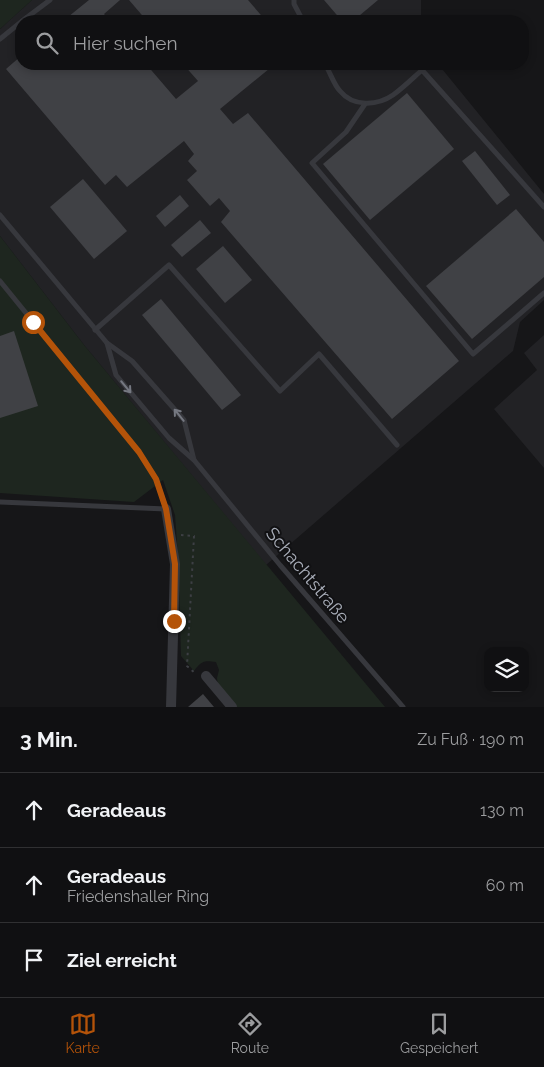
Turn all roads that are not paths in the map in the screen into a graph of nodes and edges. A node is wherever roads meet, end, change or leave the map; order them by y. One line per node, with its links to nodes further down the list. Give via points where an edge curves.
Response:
1 (50, 0): 3 (lane)
2 (294, 0): 4 (lane)
3 (31, 15)
4 (300, 15)
5 (15, 27): 6 (lane)
6 (0, 39)
7 (328, 70): 8 (lane, via 340,91)
8 (365, 104): 9 (lane, via 393,96 422,70); 12 (lane, via 346,132 312,163 473,354)
9 (544, 207)
10 (0, 215): 13 (lane)
11 (0, 281): 18 (lane, via 139,452 156,479)
12 (544, 293)
13 (95, 330): 14 (lane); 15 (lane, via 169,265 280,391 319,354)
14 (107, 343): 16 (lane, Schachtstraße, one-way to 16, via 116,375 169,438); 16 (lane, one-way to 14, via 184,420 132,361)
15 (397, 445)
16 (194, 460): 22 (lane, Schachtstraße)
17 (0, 502): 18 (lane)
18 (166, 509): 20 (street, via 175,564)
19 (206, 676): 21 (street)
20 (171, 707)
21 (232, 707)
22 (402, 707)

